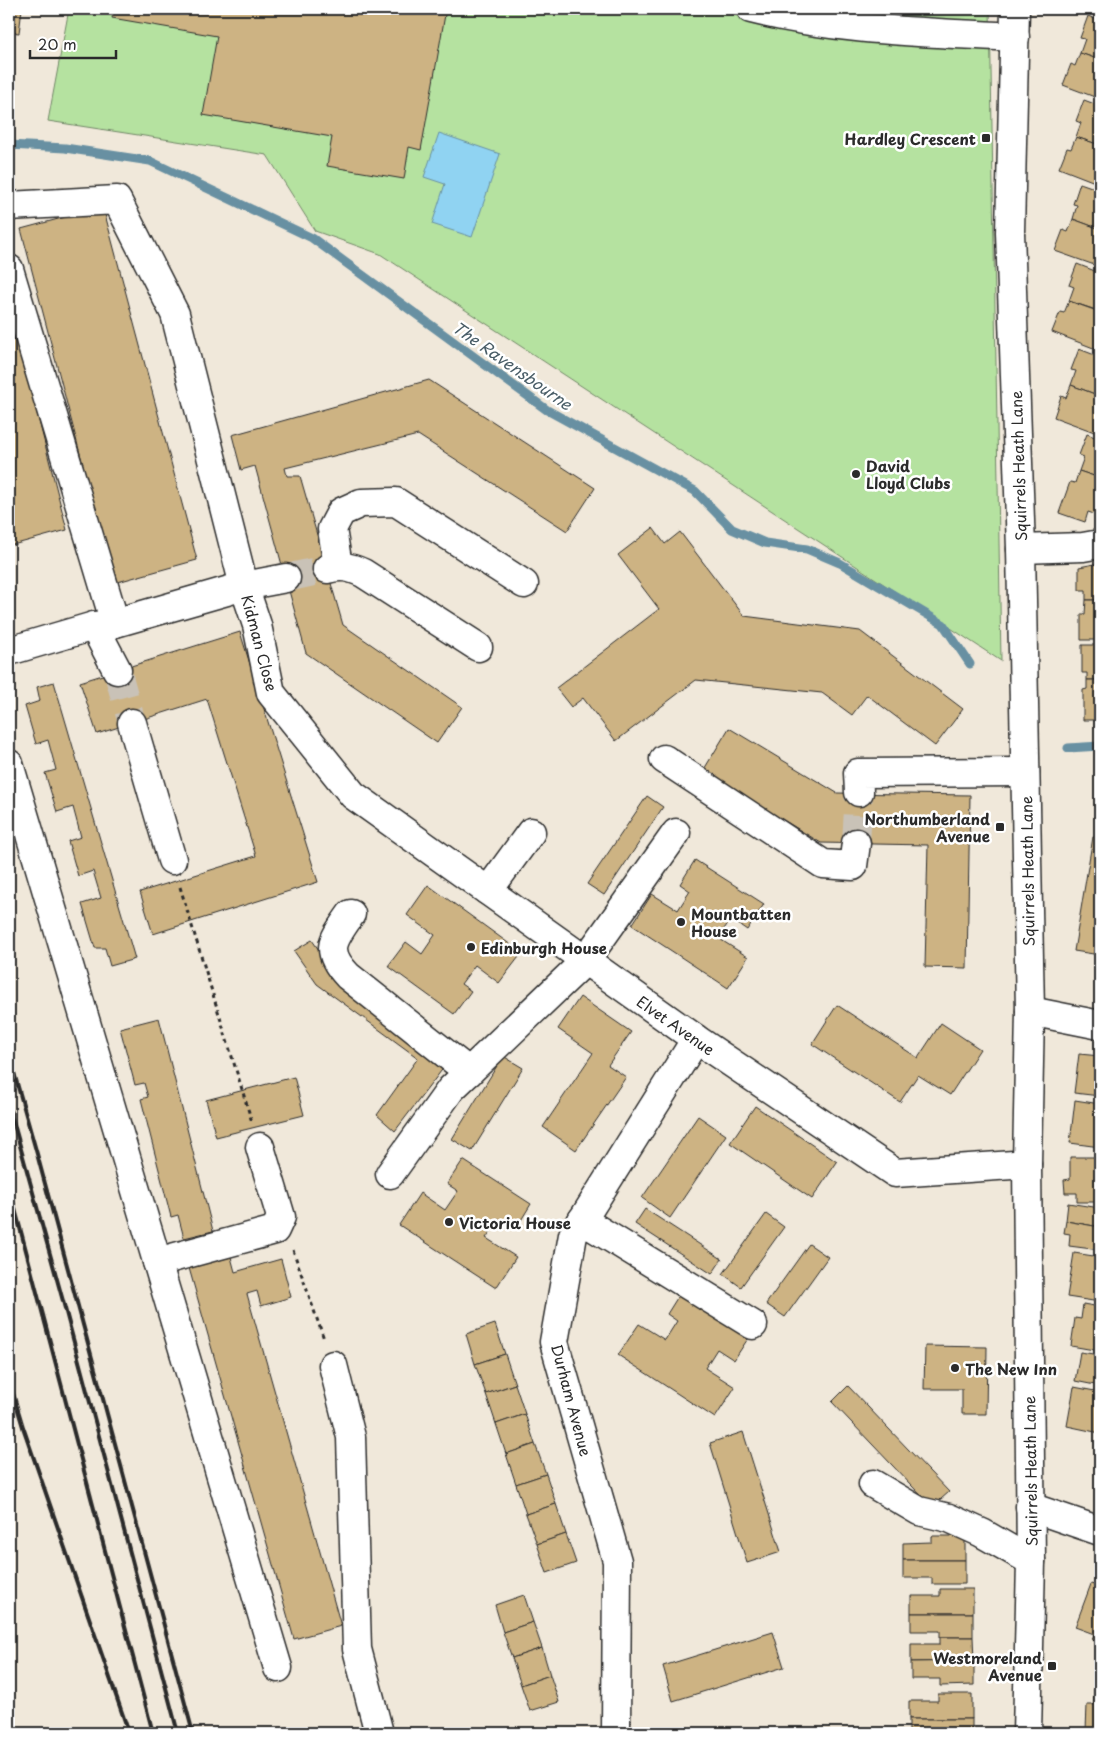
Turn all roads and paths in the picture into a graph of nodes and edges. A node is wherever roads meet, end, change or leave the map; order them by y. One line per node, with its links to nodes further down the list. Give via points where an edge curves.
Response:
1 (751, 9): 3 (street, via 795,19 872,29)
2 (1015, 9): 3 (street, Squirrels Heath Lane)
3 (1015, 36): 7 (street, Squirrels Heath Lane, via 1010,232)
4 (9, 206): 10 (street, Kidman Close, via 116,200 175,314)
5 (9, 269): 11 (street)
6 (1100, 544): 7 (street, via 1083,548)
7 (1021, 549): 18 (street, Squirrels Heath Lane)
8 (286, 578): 10 (street)
9 (524, 584): 12 (street, via 396,502 361,503 341,512 332,529 332,568 350,567 363,573)
10 (244, 586): 11 (street); 20 (street, Kidman Close, via 257,625 271,693)
11 (105, 624): 13 (street); 14 (street)
12 (478, 647)
13 (9, 651)
14 (117, 670)
15 (132, 723): 24 (street)
16 (664, 759): 23 (street, via 823,864 853,866)
17 (9, 764): 37 (street)
18 (1025, 772): 19 (street, via 858,773); 28 (street, Squirrels Heath Lane)
19 (859, 792)
20 (353, 794): 25 (street, Elvet Avenue)
21 (531, 832): 25 (street)
22 (676, 833): 27 (street)
23 (856, 843)
24 (172, 860): 32 (path)
25 (488, 891): 27 (street, Elvet Avenue)
26 (351, 914): 31 (street, via 333,945 337,965)
27 (586, 961): 30 (street, Elvet Avenue); 31 (street)
28 (1030, 1011): 29 (street); 33 (street, Squirrels Heath Lane)
29 (1100, 1024)
30 (696, 1039): 33 (street, Elvet Avenue, via 895,1173); 36 (street, Durham Avenue)
31 (469, 1072): 34 (street, via 451,1089)
32 (260, 1147): 35 (street)
33 (1027, 1164): 41 (street, Squirrels Heath Lane)
34 (390, 1174)
35 (281, 1216): 37 (street, via 276,1230); 39 (path)
36 (582, 1220): 38 (street); 46 (street, Durham Avenue, via 573,1235 554,1342 617,1561)
37 (157, 1262): 44 (street)
38 (753, 1325)
39 (333, 1365): 45 (street, via 351,1437 357,1649)
40 (873, 1484): 43 (street, via 919,1511 949,1518 982,1533)
41 (1030, 1507): 42 (street); 43 (street, Squirrels Heath Lane)
42 (1100, 1530)
43 (1031, 1562): 47 (street, Squirrels Heath Lane)
44 (278, 1668)
45 (379, 1733)
46 (616, 1733)
47 (1028, 1733)

